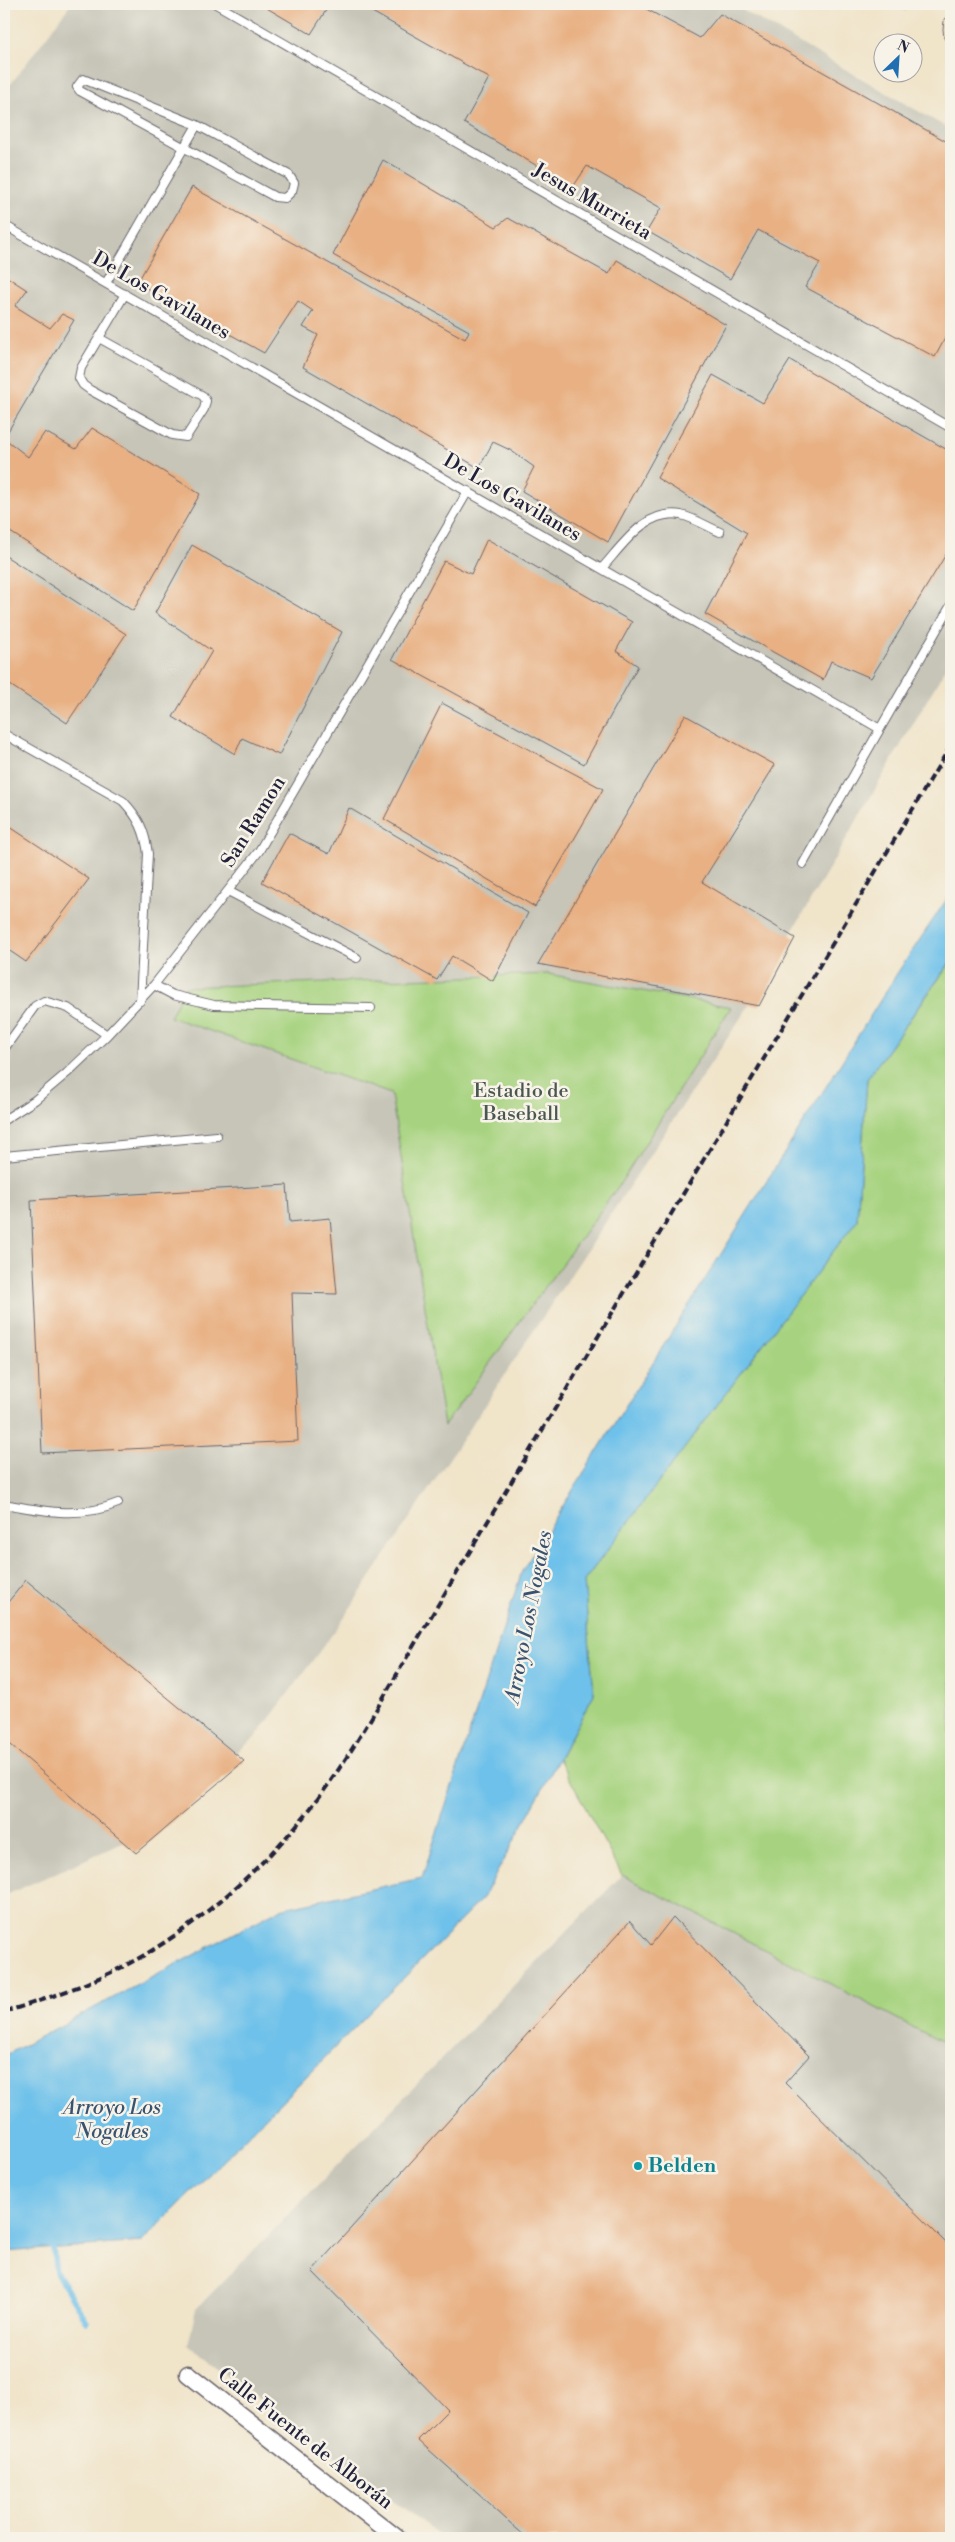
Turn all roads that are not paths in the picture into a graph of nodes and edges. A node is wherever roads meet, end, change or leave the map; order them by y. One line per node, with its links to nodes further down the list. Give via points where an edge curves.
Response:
1 (216, 4): 8 (lane, Jesus Murrieta)
2 (198, 125): 3 (lane); 3 (lane, via 289,174 294,183 292,192 285,198 275,197); 3 (lane, via 88,79 79,82 77,87 80,91)
3 (183, 149): 5 (lane)
4 (4, 225): 5 (lane, De Los Gavilanes)
5 (106, 283): 6 (lane, De Los Gavilanes)
6 (125, 294): 7 (lane); 9 (lane, De Los Gavilanes)
7 (99, 338): 7 (lane, via 81,368 79,378 82,385 172,435 186,437 204,409 206,401 203,396)
8 (951, 428)
9 (468, 491): 11 (lane, De Los Gavilanes); 16 (lane, San Ramon, via 259,851)
10 (720, 532): 11 (lane, via 682,516 655,518 636,530)
11 (602, 568): 13 (lane, De Los Gavilanes)
12 (951, 605): 13 (lane)
13 (880, 729): 15 (lane)
14 (4, 734): 19 (lane, via 124,801 138,816 146,834 148,854)
15 (803, 864)
16 (228, 891): 17 (lane); 18 (lane, San Ramon)
17 (357, 958)
18 (154, 985): 19 (lane, San Ramon); 20 (lane, via 173,995 214,1006)
19 (140, 1001): 21 (lane, San Ramon)
20 (371, 1008)
21 (107, 1035): 22 (lane, via 68,1008 44,1001 35,1006); 23 (lane, San Ramon, via 35,1100)
22 (4, 1048)
23 (4, 1120)
24 (217, 1136): 25 (lane)
25 (4, 1156)
26 (118, 1503): 27 (lane, via 100,1511 78,1514)
27 (4, 1504)
28 (188, 2374): 29 (street, Calle Fuente de Alborán)
29 (397, 2538)

